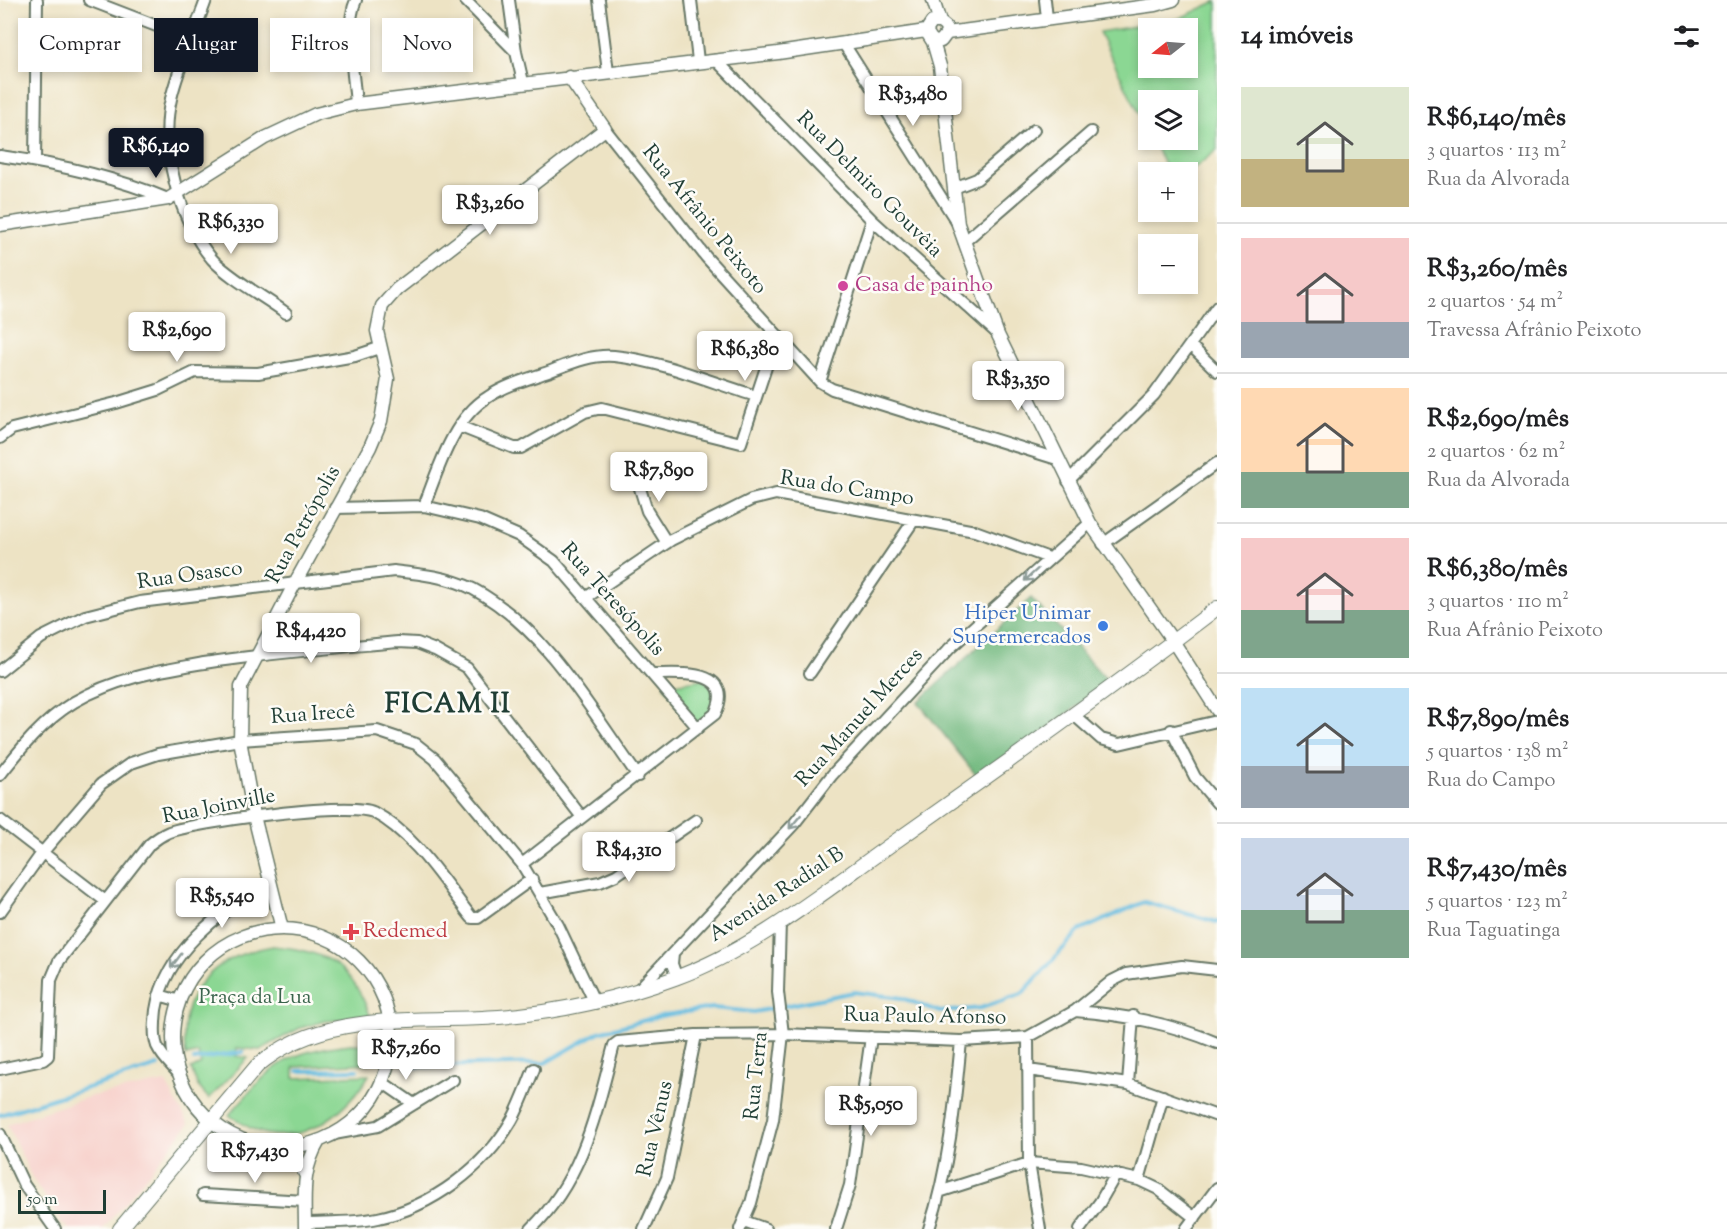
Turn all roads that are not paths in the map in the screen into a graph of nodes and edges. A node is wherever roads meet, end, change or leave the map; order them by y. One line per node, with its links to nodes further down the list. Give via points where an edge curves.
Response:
1 (37, 0): 30 (street)
2 (89, 0): 12 (street)
3 (206, 0): 13 (street)
4 (356, 0): 25 (street, via 351,26)
5 (465, 0): 18 (street)
6 (509, 0): 18 (street)
7 (599, 0): 22 (street)
8 (691, 0): 20 (street)
9 (933, 0): 16 (street)
10 (1046, 0): 14 (street)
11 (1173, 0): 14 (street)
12 (117, 4): 15 (street)
13 (200, 18)
14 (1047, 18): 16 (street)
15 (154, 22)
16 (937, 32): 17 (street); 32 (street)
17 (844, 44): 19 (street); 36 (street)
18 (516, 52): 24 (street)
19 (716, 60): 20 (street); 35 (street, Rua Delmiro Gouvêia)
20 (698, 61): 22 (street)
21 (181, 72): 33 (street, via 171,99 168,126)
22 (608, 72): 23 (street)
23 (569, 77): 24 (street); 26 (street, Rua Afrânio Peixoto)
24 (524, 82): 25 (street)
25 (356, 104): 33 (street, via 316,114 265,138)
26 (605, 129): 42 (street, Rua Afrânio Peixoto, via 706,257); 44 (street, Rua Petrópolis, via 389,297 379,317)
27 (1034, 130): 32 (street, via 976,178)
28 (1091, 132): 38 (street)
29 (0, 156): 30 (street)
30 (35, 161): 31 (street)
31 (134, 185): 33 (street); 34 (street)
32 (954, 188): 36 (street)
33 (173, 197): 34 (street); 40 (street, via 214,261)
34 (145, 203): 37 (street)
35 (872, 220): 41 (street, Rua Delmiro Gouvêia); 46 (street)
36 (958, 224): 38 (street)
37 (0, 225)
38 (964, 242): 41 (street)
39 (1217, 307): 43 (street)
40 (286, 313)
41 (998, 335): 50 (street)
42 (776, 337): 46 (street, Rua Afrânio Peixoto); 47 (street)
43 (1191, 346): 45 (street); 53 (street, via 1154,394)
44 (379, 348): 49 (street, via 258,373 195,372 158,390 12,429); 55 (street, Rua Petrópolis, via 388,379 381,421)
45 (1217, 371)
46 (820, 382): 50 (street, Rua Afrânio Peixoto)
47 (756, 396): 48 (street, via 645,362 613,356 587,358 489,396 476,405); 48 (street, via 744,441 738,444 602,408 585,412 521,448)
48 (461, 427): 54 (street, via 442,458)
49 (0, 438)
50 (1057, 459): 53 (street)
51 (1217, 464): 59 (street)
52 (634, 469): 58 (street, via 647,511)
53 (1068, 480): 57 (street)
54 (424, 506): 55 (street, Rua Teresópolis); 62 (street, Rua Teresópolis, via 480,519 519,536 554,561)
55 (335, 508): 61 (street, Rua Petrópolis)
56 (915, 520): 58 (street, Rua do Campo, via 776,494 751,500); 60 (street, Rua do Campo, via 975,531); 67 (street)
57 (1090, 523): 59 (street); 60 (street, Rua Manuel Merces)
58 (667, 543): 62 (street, Rua do Campo)
59 (1103, 544): 64 (street)
60 (1049, 558): 91 (street, Rua Manuel Merces, one-way to 91, via 950,648)
61 (296, 581): 65 (street, Rua Petrópolis); 66 (street, Rua Osasco, via 140,603 85,616 41,638); 76 (street, Rua Osasco, via 394,571 432,575 472,589 516,618 560,668)
62 (587, 597): 68 (street, Rua Teresópolis)
63 (1217, 608): 64 (main road, Avenida Radial B)
64 (1173, 641): 69 (street); 70 (main road, Avenida Radial B)
65 (257, 654): 74 (street, Rua Petrópolis, via 241,687); 75 (street, via 126,677 100,689 49,720); 79 (street, via 398,642 417,643 435,650 467,668)
66 (0, 671)
67 (810, 674)
68 (654, 675): 72 (street, Rua Teresópolis); 72 (street, Rua Teresópolis, via 698,674 712,681 718,693 717,711)
69 (1217, 710)
70 (1074, 715): 73 (street, via 1109,743 1119,744); 89 (main road, Avenida Radial B)
71 (1217, 721): 73 (street)
72 (698, 728): 76 (street, Rua Teresópolis)
73 (1171, 730): 77 (street, via 1195,777)
74 (240, 740): 78 (street, Rua Petrópolis); 82 (street, Rua Irecê, via 158,754 116,772 100,784); 83 (street, Rua Irecê, via 366,730 416,744 435,759)
75 (0, 775)
76 (638, 776): 79 (street, Rua Teresópolis)
77 (1217, 803)
78 (254, 816): 84 (street, Rua Joinville, via 351,808 370,811 394,825 417,848 475,919); 85 (street, Rua Petrópolis); 87 (street, Rua Joinville, via 159,837)
79 (581, 816): 83 (street, Rua Teresópolis)
80 (0, 820): 82 (street)
81 (696, 820): 86 (street, via 616,875 600,882)
82 (42, 853): 87 (street); 88 (street, Rua Irecê)
83 (522, 864): 84 (street, Rua Irecê)
84 (532, 879): 86 (street, Rua Irecê)
85 (270, 885): 90 (street, Rua Petrópolis); 95 (street, one-way to 95, via 224,913 189,945 172,965)
86 (540, 893): 97 (street, Rua Irecê)
87 (104, 900): 107 (street, Rua Joinville, via 59,961 51,980 48,1056)
88 (0, 912)
89 (780, 922): 93 (main road, Avenida Radial B); 101 (street, Rua Terra, via 778,992)
90 (282, 929): 96 (street, via 255,932 216,952 192,977); 100 (street, via 332,941 353,955 383,997)
91 (673, 953): 93 (street); 94 (street, Rua Manuel Merces)
92 (1217, 970): 98 (street, Rua Paulo Afonso, via 1182,966 1126,974)
93 (677, 978): 94 (main road, Avenida Radial B)
94 (639, 990): 97 (main road, Avenida Radial B)
95 (159, 995): 96 (street); 110 (street, via 156,1044)
96 (180, 1001): 110 (street, via 174,1026 174,1051)
97 (596, 1002): 100 (main road, Avenida Radial B, via 499,1017)
98 (1075, 1011): 99 (street); 104 (street, Rua Paulo Afonso)
99 (1133, 1016): 106 (street); 113 (street)
100 (390, 1022): 112 (street, via 391,1053); 117 (main road, Avenida Radial B, via 339,1026 272,1053)
101 (783, 1034): 102 (street, Rua Paulo Afonso); 103 (street, Rua Paulo Afonso); 131 (street, Rua Terra, via 773,1120)
102 (696, 1035): 135 (street, Rua Paulo Afonso, via 614,1045 592,1131 579,1163 560,1197); 136 (street, Rua Vênus, via 667,1178)
103 (871, 1036): 105 (street, Rua Paulo Afonso); 138 (street, via 850,1185)
104 (1028, 1037): 105 (street, Rua Paulo Afonso); 109 (street)
105 (961, 1041): 127 (street)
106 (1217, 1043)
107 (0, 1069)
108 (534, 1069): 132 (street, via 502,1135 484,1158 456,1181 420,1203 378,1218)
109 (1028, 1070): 113 (street); 122 (street)
110 (180, 1075): 117 (street, via 187,1092)
111 (453, 1080): 115 (street)
112 (382, 1082): 115 (street); 119 (street, via 372,1101)
113 (1128, 1084): 114 (street)
114 (1162, 1096): 116 (street); 125 (street)
115 (414, 1104): 119 (street, via 378,1126)
116 (1217, 1116)
117 (211, 1121): 121 (street, via 255,1143); 134 (main road, Avenida Radial B)
118 (0, 1134): 133 (street, via 24,1185)
119 (334, 1134): 120 (street)
120 (319, 1141): 121 (street); 124 (street, via 308,1159)
121 (283, 1146): 124 (street, via 302,1163)
122 (1029, 1164): 123 (street); 127 (street); 140 (street)
123 (1116, 1174): 125 (street); 141 (street)
124 (305, 1175): 129 (street)
125 (1139, 1180): 130 (street, via 1158,1189)
126 (1217, 1188): 130 (street)
127 (942, 1191): 139 (street)
128 (203, 1195): 129 (street)
129 (305, 1201): 132 (street)
130 (1195, 1218): 142 (street)
131 (742, 1225): 137 (street)
132 (305, 1226)
133 (55, 1229)
134 (120, 1229)
135 (531, 1229)
136 (644, 1229)
137 (766, 1229)
138 (836, 1229)
139 (929, 1229)
140 (1040, 1229)
141 (1080, 1229)
142 (1186, 1229)

